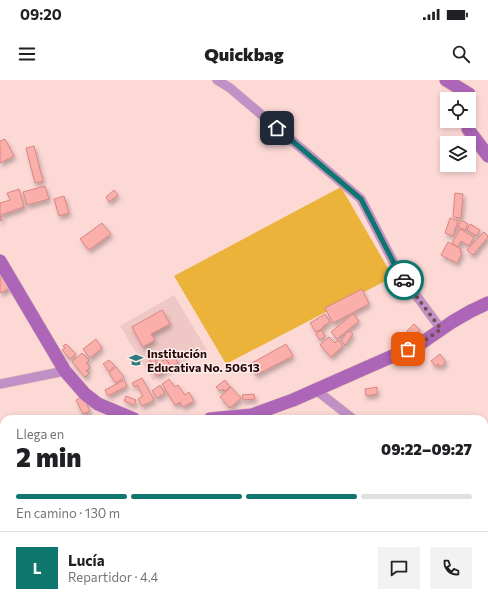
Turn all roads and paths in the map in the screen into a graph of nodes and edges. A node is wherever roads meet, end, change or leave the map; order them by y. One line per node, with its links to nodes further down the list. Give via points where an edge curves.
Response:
1 (217, 80): 8 (street, via 230,88 361,199 398,271)
2 (446, 80): 3 (street)
3 (466, 92)
4 (468, 128): 5 (street)
5 (488, 156)
6 (0, 261): 9 (street)
7 (488, 303): 8 (street)
8 (441, 329): 11 (street, via 420,344)
9 (65, 371): 10 (street); 12 (street, via 85,394 98,404)
10 (0, 384)
11 (316, 390): 13 (street); 14 (street)
12 (124, 415)
13 (252, 415)
14 (348, 415)

